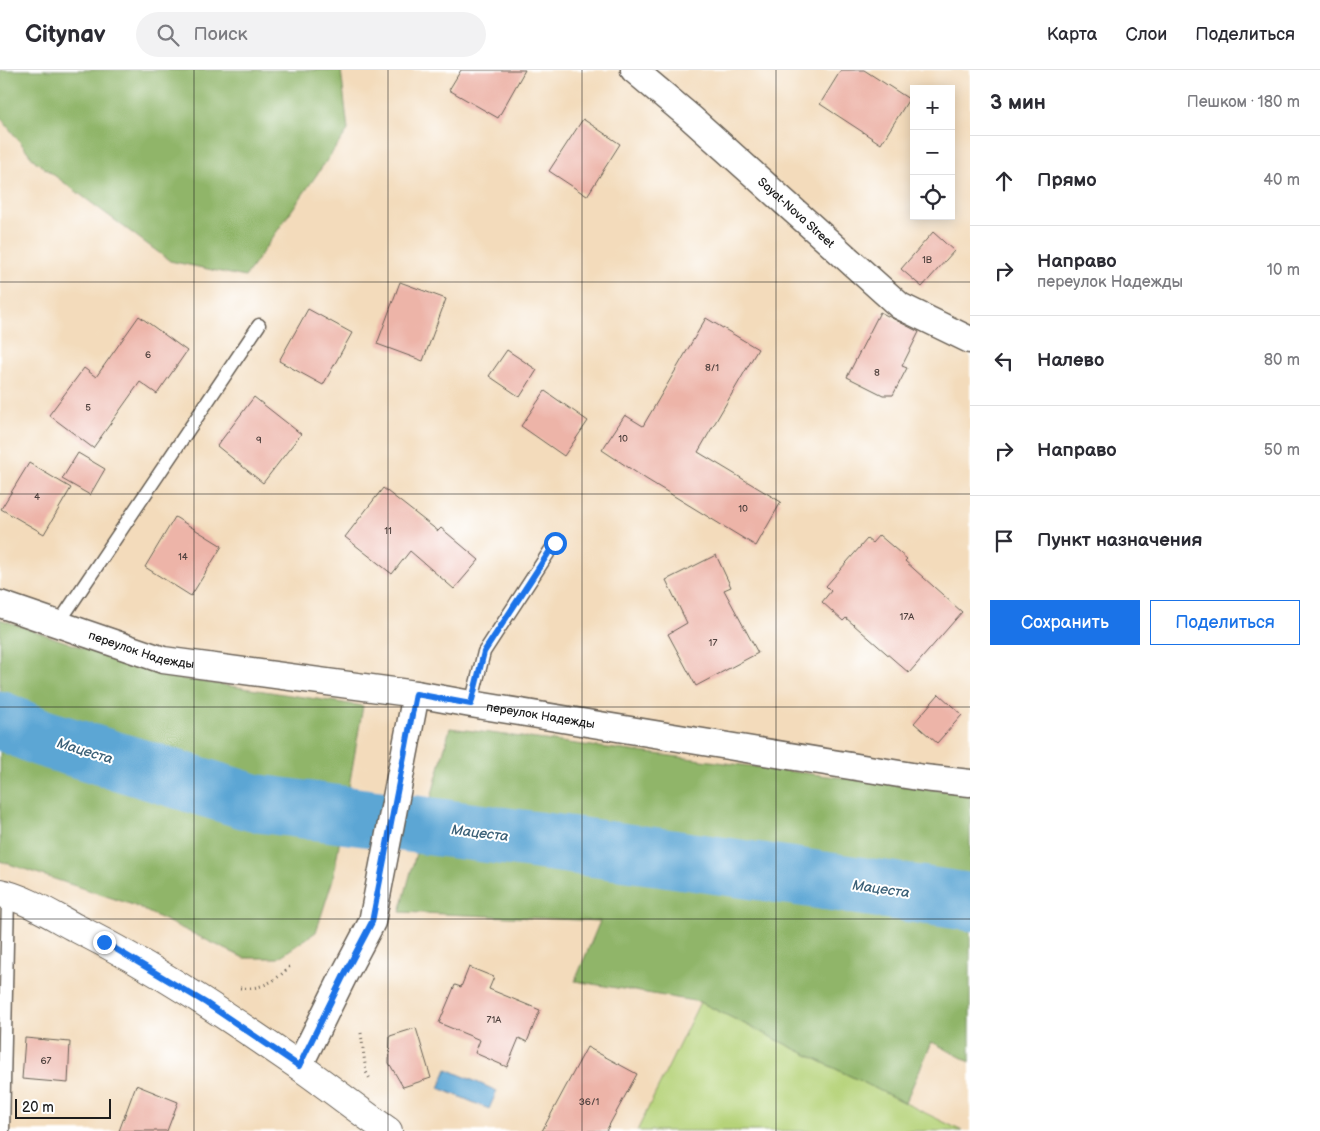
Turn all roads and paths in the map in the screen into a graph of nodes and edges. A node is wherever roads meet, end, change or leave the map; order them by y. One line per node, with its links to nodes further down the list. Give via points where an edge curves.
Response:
1 (634, 70): 3 (street, Sayat-Nova Street, via 900,306)
2 (259, 325): 6 (lane)
3 (970, 340)
4 (555, 543): 8 (lane, via 484,652)
5 (0, 604): 6 (street, переулок Надежды)
6 (58, 624): 7 (street, переулок Надежды, via 163,660)
7 (416, 694): 8 (street, переулок Надежды); 11 (street, via 372,922)
8 (471, 704): 9 (street, переулок Надежды)
9 (970, 783)
10 (4, 894): 11 (street, via 104,942 206,1003); 12 (lane)
11 (299, 1066): 13 (street)
12 (3, 1131)
13 (388, 1131)

